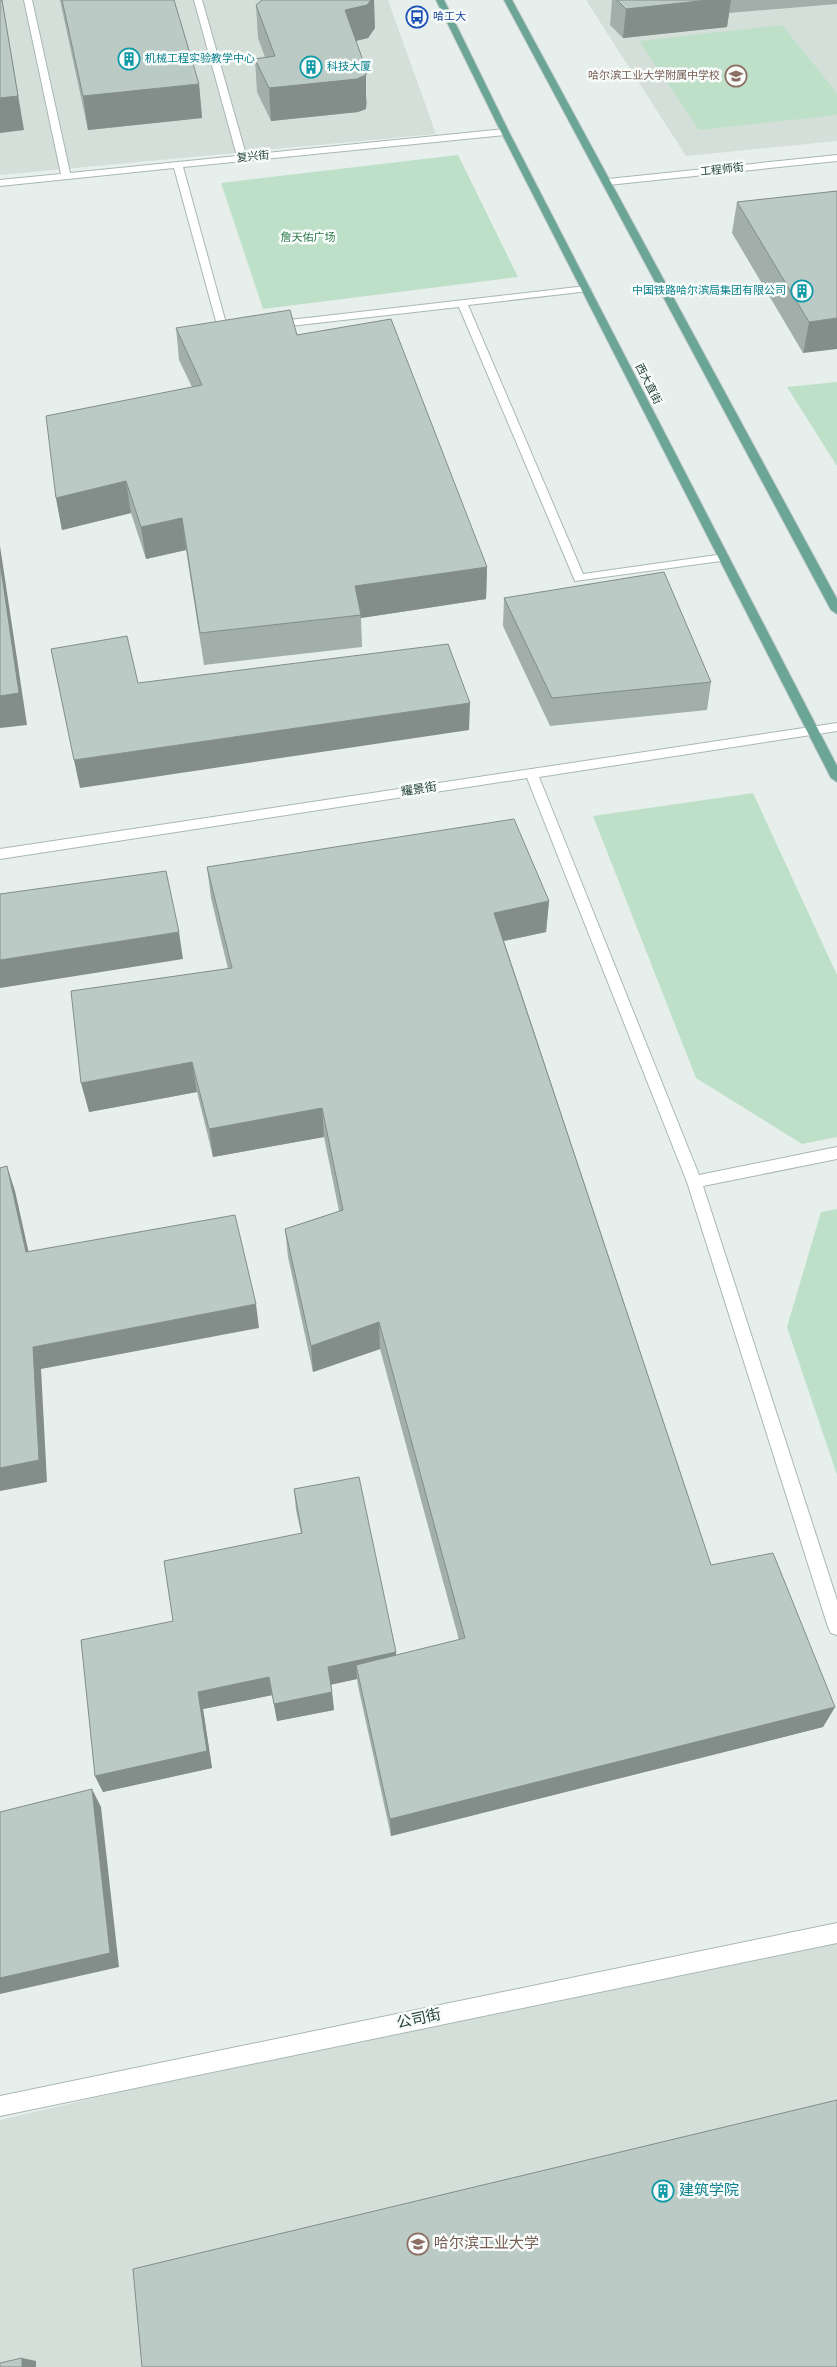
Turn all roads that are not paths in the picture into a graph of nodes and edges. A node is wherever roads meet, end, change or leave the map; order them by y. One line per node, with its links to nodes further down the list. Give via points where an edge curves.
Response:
1 (28, 0): 9 (street)
2 (198, 0): 6 (street)
3 (440, 0): 5 (main road, 西大直街)
4 (508, 0): 10 (main road)
5 (505, 132): 6 (street, 复兴街); 12 (main road, 西大直街)
6 (242, 158): 8 (street, 复兴街)
7 (837, 158): 10 (street, 工程师街)
8 (178, 165): 9 (street, 复兴街); 15 (street, via 222,330)
9 (66, 176): 11 (street, 复兴街)
10 (608, 182): 17 (main road)
11 (0, 183)
12 (586, 289): 13 (street); 16 (main road, 西大直街)
13 (462, 303): 14 (street); 16 (street, via 579,578)
14 (261, 326)
15 (242, 328)
16 (724, 558): 19 (main road, 西大直街)
17 (837, 610)
18 (837, 727): 19 (street, 耀景街)
19 (813, 731): 20 (street, 耀景街); 21 (main road, 西大直街)
20 (531, 773): 22 (street, 耀景街); 24 (street)
21 (837, 778)
22 (0, 854)
23 (837, 1153): 24 (street)
24 (694, 1182): 25 (street)
25 (837, 1627)
26 (837, 1933): 27 (street, 公司街)
27 (0, 2106)

